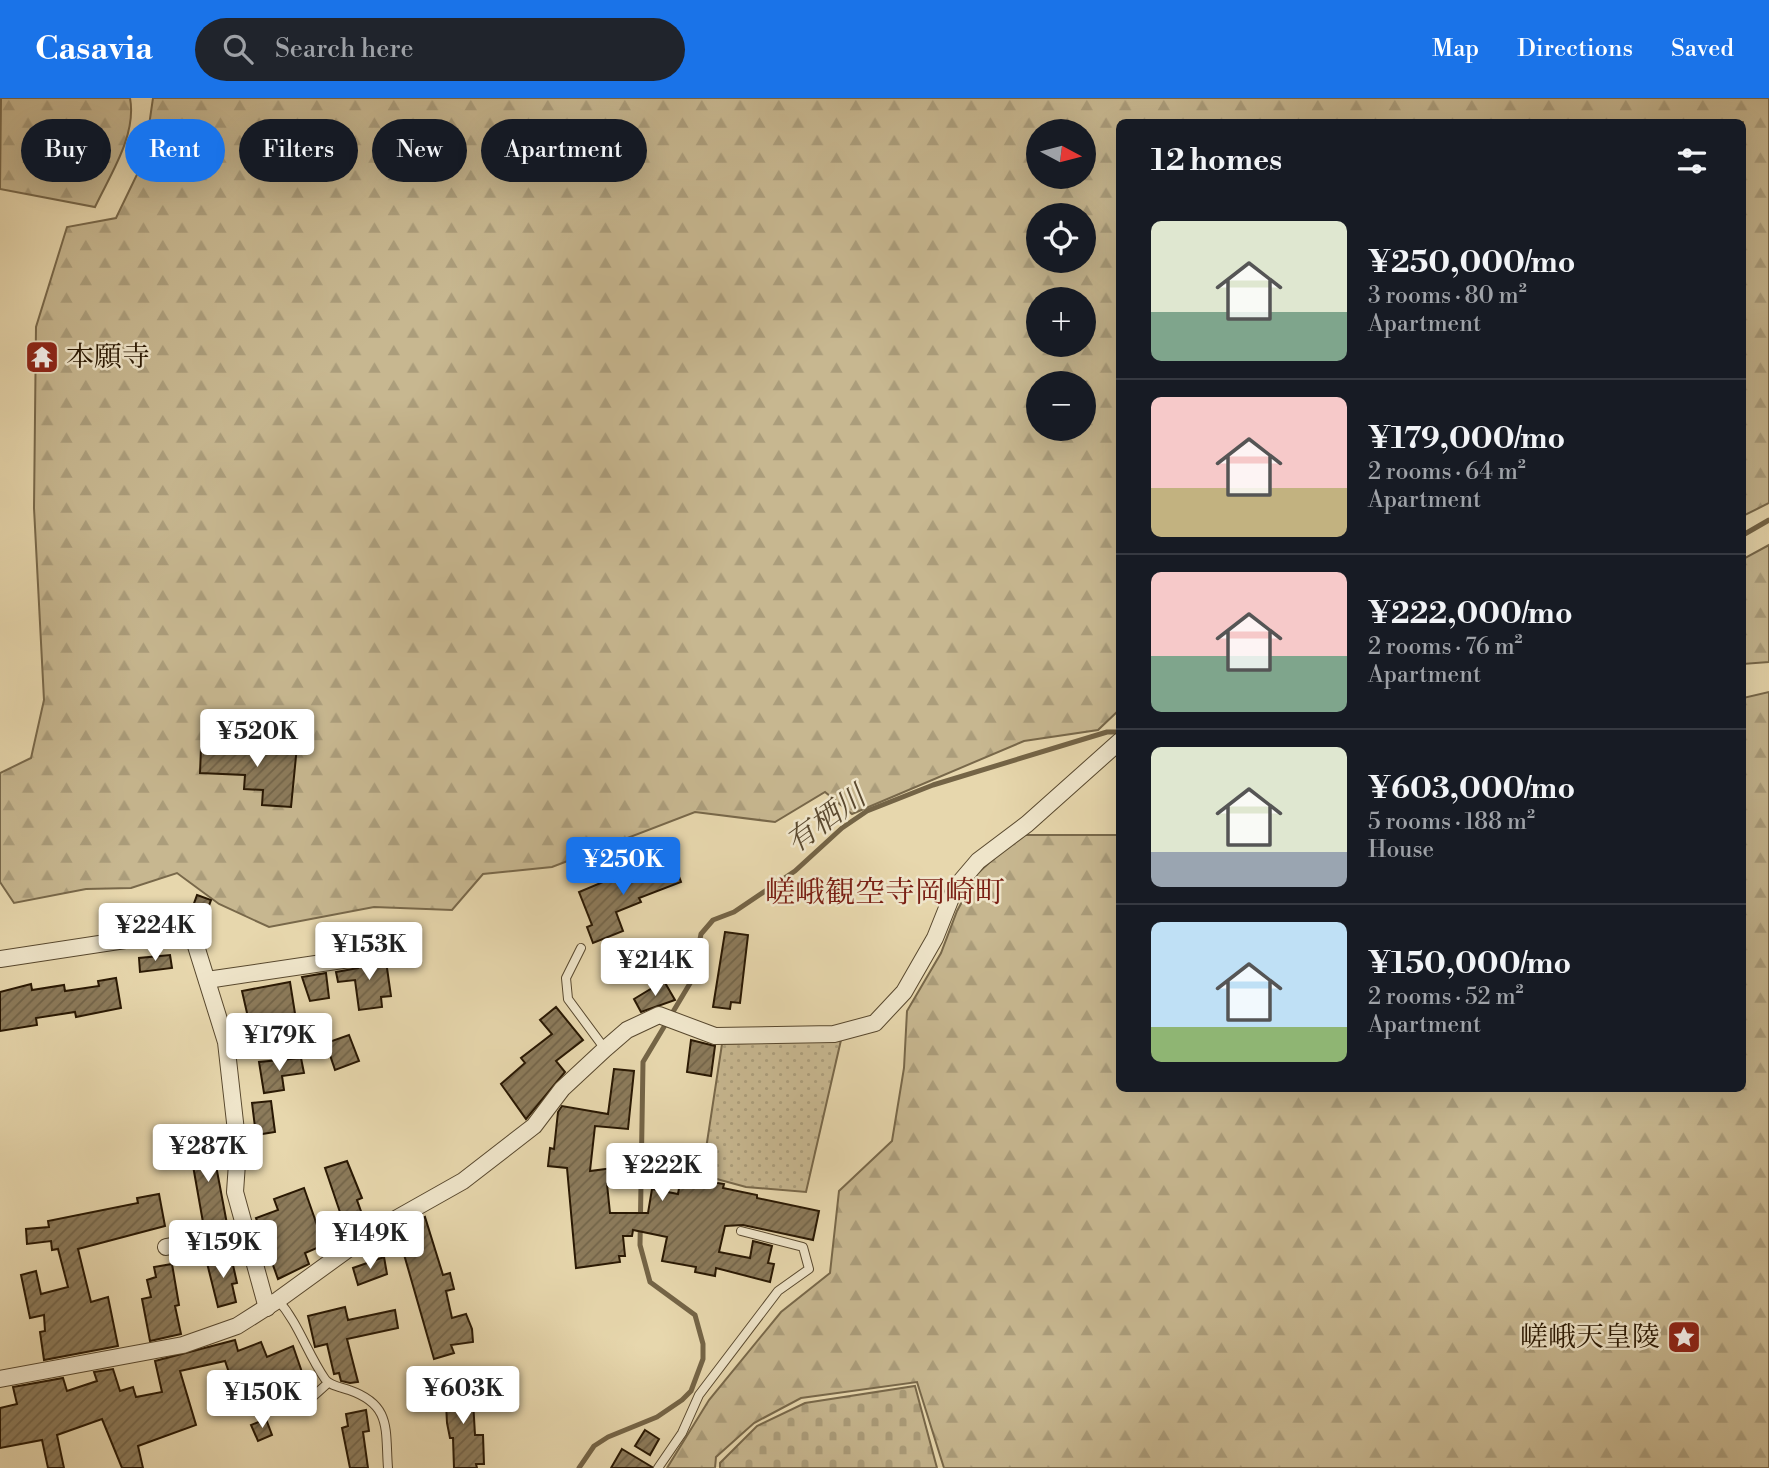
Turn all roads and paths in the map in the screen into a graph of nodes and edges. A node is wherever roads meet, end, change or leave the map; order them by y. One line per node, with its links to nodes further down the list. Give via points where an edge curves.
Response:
1 (1116, 745): 6 (street, via 978,861 955,888 935,938 904,992 875,1023 834,1034 715,1036 659,1014 627,1030)
2 (581, 948): 6 (lane, via 566,978 568,999)
3 (356, 958): 5 (street)
4 (0, 959): 5 (street, via 191,930)
5 (207, 980): 8 (street, via 226,1042 238,1149 235,1192)
6 (605, 1049): 10 (street, via 562,1089 534,1126 463,1181 369,1234)
7 (741, 1231): 15 (lane, via 803,1247 809,1269 778,1291 707,1385)
8 (247, 1232): 9 (street); 10 (street)
9 (166, 1247)
10 (272, 1304): 11 (street, via 237,1326 183,1345); 12 (lane, via 294,1319)
11 (0, 1379)
12 (328, 1383): 13 (lane); 14 (lane, via 379,1406 385,1419)
13 (298, 1410)
14 (388, 1468)
15 (658, 1468)

